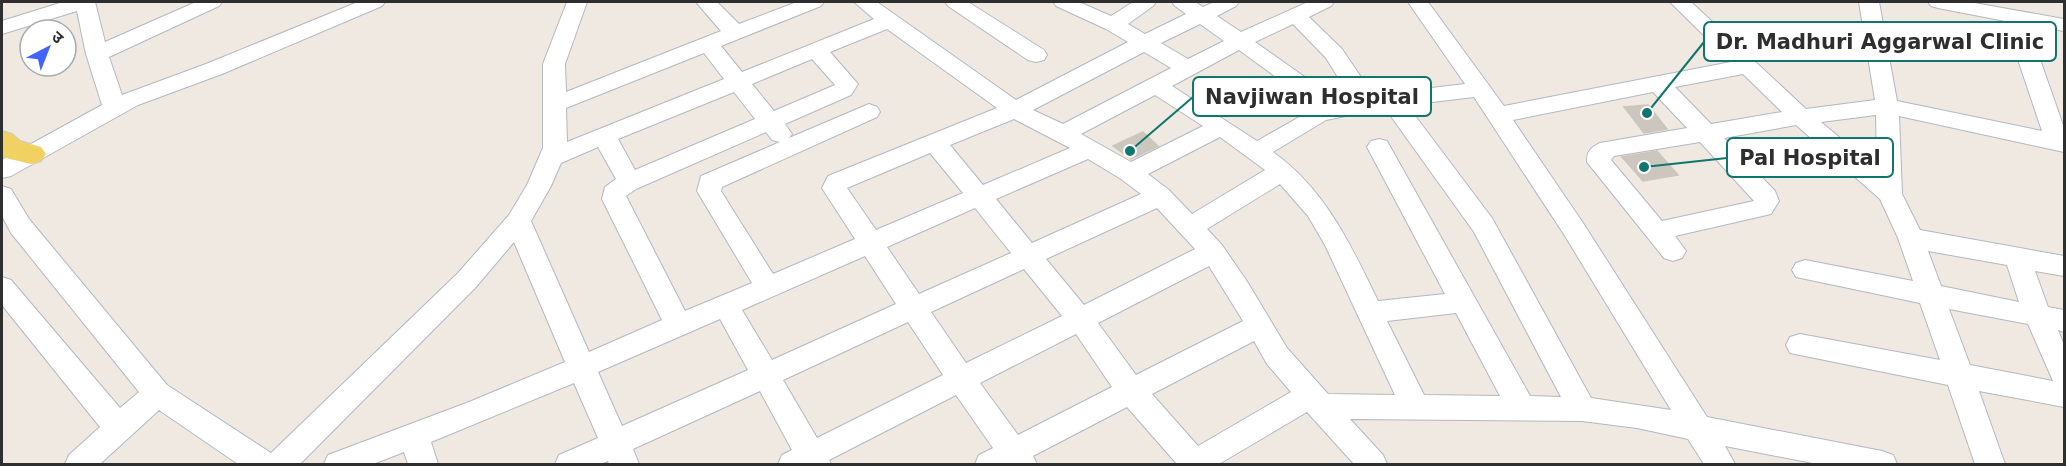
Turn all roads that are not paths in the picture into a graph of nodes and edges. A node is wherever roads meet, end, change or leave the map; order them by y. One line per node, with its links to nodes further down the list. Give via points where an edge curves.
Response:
1 (83, 2): 25 (street); 31 (street)
2 (213, 2): 31 (street)
3 (375, 2): 18 (street)
4 (577, 2): 41 (street, via 554,64)
5 (706, 2): 26 (street)
6 (814, 2): 26 (street)
7 (864, 2): 22 (street)
8 (955, 2): 32 (street)
9 (1063, 2): 23 (street)
10 (1146, 2): 23 (street)
11 (1182, 2): 19 (street)
12 (1229, 2): 19 (street)
13 (1324, 2): 20 (street)
14 (1418, 2): 39 (street)
15 (1680, 2): 33 (street)
16 (1869, 2): 42 (street)
17 (1938, 2): 21 (street)
18 (330, 11): 34 (street)
19 (1202, 15): 27 (street); 28 (street)
20 (1296, 15): 27 (street); 40 (street)
21 (2014, 16): 24 (street); 56 (street)
22 (890, 20): 30 (street); 44 (street)
23 (1113, 24): 28 (street)
24 (2064, 25)
25 (2, 28)
26 (734, 32): 29 (street)
27 (1238, 42): 35 (street); 45 (street)
28 (1146, 43): 35 (street); 44 (street)
29 (707, 44): 36 (street); 41 (street)
30 (816, 50): 36 (street); 49 (street, via 847,86)
31 (97, 54): 43 (street)
32 (1036, 55)
33 (1747, 66): 37 (street); 48 (street)
34 (214, 69): 43 (street); 67 (street)
35 (1188, 69): 38 (street)
36 (739, 81): 49 (street); 53 (street)
37 (1659, 84): 47 (street); 52 (street)
38 (1156, 86): 50 (street); 51 (street)
39 (1482, 89): 40 (street); 47 (street)
40 (1378, 101): 45 (street); 106 (street, via 1483,225)
41 (553, 105): 62 (street, via 556,136)
42 (1887, 106): 48 (street); 56 (street); 68 (street)
43 (115, 108): 61 (street)
44 (1015, 110): 51 (street); 55 (street)
45 (1335, 110): 60 (street, via 1307,120)
46 (869, 112): 57 (street)
47 (1499, 115): 108 (street, via 1580,236)
48 (1802, 117): 52 (street); 68 (street)
49 (771, 123): 57 (street); 66 (street)
50 (1221, 127): 60 (street); 65 (street)
51 (1063, 134): 59 (street)
52 (1707, 134): 74 (street, via 1766,196 1767,204); 74 (street, via 1608,149 1599,154 1599,162)
53 (604, 136): 62 (street); 66 (street)
54 (2, 141): 61 (main road, via 10,149)
55 (935, 143): 71 (street); 76 (street, via 835,185)
56 (2061, 143)
57 (791, 147): 84 (street, via 714,179 708,186)
58 (1379, 147): 86 (street)
59 (1090, 150): 65 (street); 71 (street)
60 (1256, 152): 64 (street)
61 (31, 154): 63 (street)
62 (552, 157): 72 (street)
63 (2, 170)
64 (1283, 171): 73 (street); 89 (street, via 1317,210)
65 (1130, 173): 70 (street)
66 (630, 182): 92 (street, via 614,193 614,199)
67 (2, 183)
68 (1890, 194): 75 (street)
69 (2, 195): 101 (street, via 20,226)
70 (1160, 195): 73 (street); 79 (street)
71 (978, 197): 76 (street); 79 (street)
72 (518, 221): 95 (street); 116 (street, via 467,280)
73 (1191, 227): 78 (street)
74 (1657, 231): 77 (street)
75 (1911, 238): 80 (street); 85 (street)
76 (870, 243): 84 (street); 88 (street)
77 (1673, 251)
78 (1213, 252): 91 (street); 93 (street)
79 (1026, 257): 88 (street); 91 (street)
80 (2018, 258): 81 (street); 90 (street)
81 (2064, 266)
82 (1805, 270): 85 (street)
83 (2, 287): 107 (street)
84 (768, 287): 87 (street)
85 (1931, 295): 90 (street); 96 (street)
86 (1465, 302): 89 (street); 105 (street)
87 (726, 305): 92 (street); 98 (street)
88 (915, 306): 98 (street); 99 (street)
89 (1370, 312): 104 (street)
90 (2051, 319): 97 (street)
91 (1081, 320): 99 (street); 100 (street)
92 (679, 326): 95 (street)
93 (1258, 326): 100 (street); 103 (street)
94 (1800, 345): 96 (street)
95 (582, 367): 109 (street); 110 (street)
96 (1958, 374): 102 (street); 122 (street)
97 (2064, 375)
98 (766, 376): 110 (street); 112 (street)
99 (960, 378): 111 (street); 112 (street)
100 (1131, 391): 111 (street); 113 (street)
101 (157, 393): 107 (street); 115 (street)
102 (2064, 395)
103 (1314, 401): 104 (street); 113 (street); 119 (street)
104 (1415, 407): 105 (street)
105 (1522, 409): 106 (street)
106 (1582, 409): 108 (street)
107 (119, 428): 114 (street)
108 (1697, 428): 120 (street); 121 (street)
109 (419, 451): 117 (street)
110 (619, 454): 118 (street)
111 (1009, 460)
112 (807, 462)
113 (1194, 464)
114 (80, 465)
115 (262, 465)
116 (280, 465)
117 (339, 465)
118 (570, 465)
119 (1372, 465)
120 (1720, 465)
121 (1882, 465)
122 (1990, 465)

